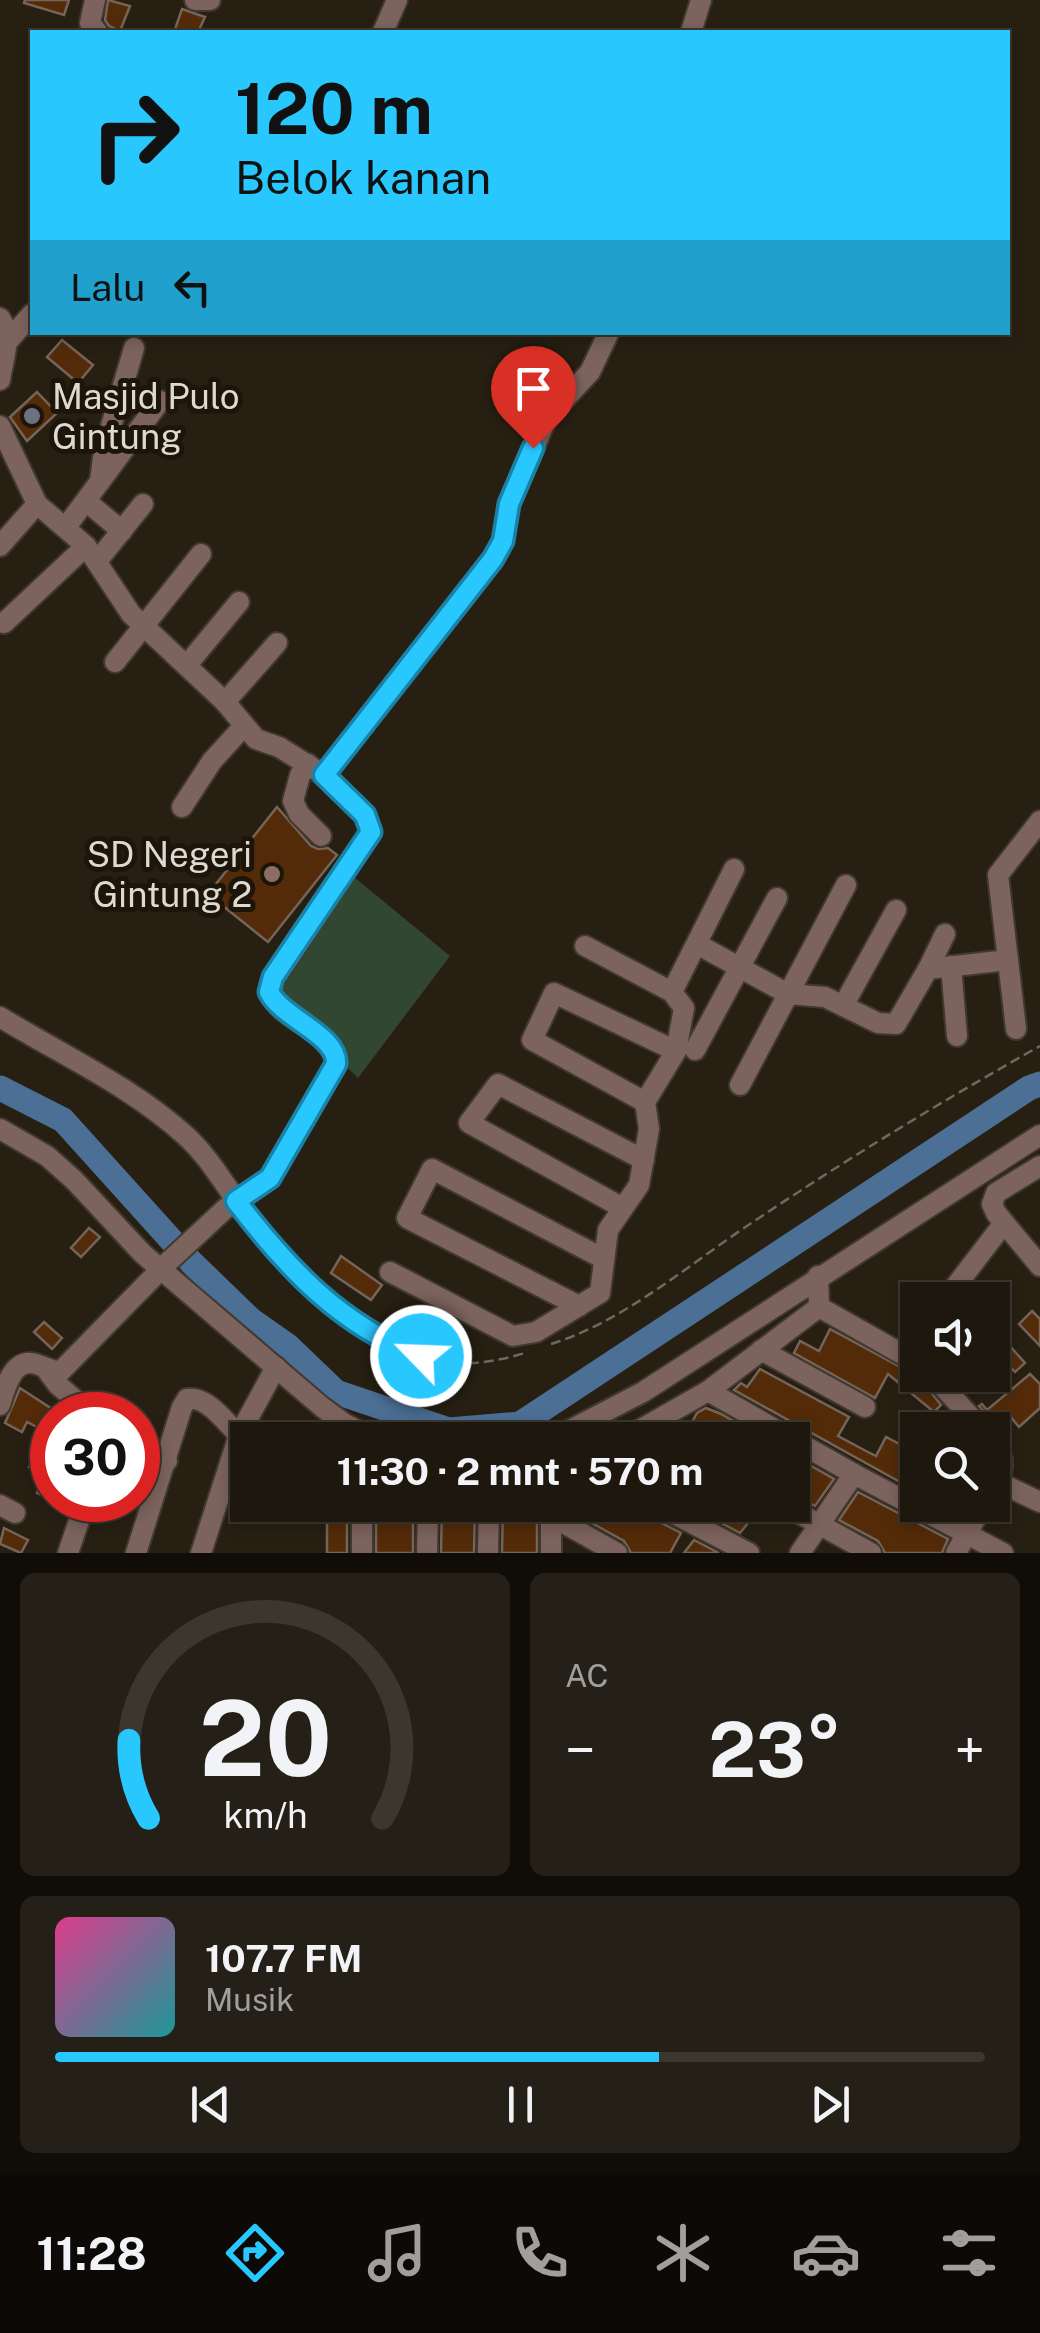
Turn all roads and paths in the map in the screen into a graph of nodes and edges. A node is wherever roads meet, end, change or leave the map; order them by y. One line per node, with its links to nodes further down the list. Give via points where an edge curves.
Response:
1 (95, 0): 6 (street, via 90,22)
2 (195, 0): 3 (street)
3 (210, 0)
4 (398, 0): 7 (street)
5 (701, 0): 8 (street)
6 (96, 30)
7 (385, 30)
8 (692, 30)
9 (30, 316): 12 (street)
10 (0, 318): 12 (street)
11 (608, 335): 34 (street, via 590,372 547,418 493,559)
12 (7, 342): 14 (street)
13 (134, 348): 17 (street)
14 (0, 380)
15 (160, 401): 17 (street)
16 (0, 426): 19 (street)
17 (100, 483): 18 (street)
18 (86, 502): 21 (street); 22 (street)
19 (37, 504): 21 (street); 23 (street)
20 (142, 504): 22 (street)
21 (66, 527): 24 (street)
22 (122, 531): 24 (street)
23 (0, 546)
24 (92, 553): 27 (street); 28 (street)
25 (201, 554): 28 (street)
26 (239, 602): 31 (street)
27 (4, 622)
28 (144, 627): 30 (street); 31 (street)
29 (277, 643): 32 (street)
30 (115, 662)
31 (187, 665): 32 (street)
32 (225, 702): 33 (street)
33 (244, 726): 34 (street); 35 (street)
34 (316, 769): 37 (street, via 300,775 293,800); 63 (street, via 365,815 371,832 269,992 330,1043 336,1064 270,1178)
35 (182, 807)
36 (1040, 821): 45 (street, via 998,875)
37 (321, 836)
38 (734, 869): 43 (street)
39 (846, 885): 50 (street)
40 (777, 898): 47 (street)
41 (896, 910): 51 (street)
42 (945, 934): 48 (street)
43 (696, 944): 47 (street); 49 (street)
44 (586, 946): 49 (street)
45 (1008, 960): 46 (street); 53 (street)
46 (950, 966): 48 (street); 54 (street)
47 (739, 967): 50 (street); 56 (street)
48 (928, 969): 51 (street, via 896,1024)
49 (672, 992): 56 (street, via 684,1008)
50 (788, 994): 51 (street); 57 (street)
51 (843, 1006)
52 (0, 1016): 63 (street, via 174,1126 197,1146)
53 (1016, 1029)
54 (957, 1036)
55 (1040, 1046): 73 (path, via 813,1182 607,1320)
56 (686, 1050): 58 (street); 58 (street, via 554,993 532,1040)
57 (740, 1085)
58 (645, 1102): 61 (street)
59 (0, 1128): 67 (street, via 47,1156 120,1232)
60 (1040, 1135): 71 (street)
61 (644, 1160): 64 (street, via 639,1185); 64 (street, via 498,1084 470,1124)
62 (1040, 1166): 65 (street, via 994,1196)
63 (231, 1205): 67 (street); 77 (street, via 332,1306 389,1344)
64 (623, 1208): 66 (street, via 608,1230)
65 (1004, 1223): 68 (street); 70 (street)
66 (604, 1259): 72 (street, via 600,1293); 72 (street, via 432,1169 407,1218)
67 (164, 1266): 78 (street); 79 (street, via 60,1372)
68 (1040, 1266)
69 (390, 1272): 72 (street, via 512,1336 536,1332)
70 (959, 1282)
71 (819, 1288): 74 (street); 76 (street); 88 (street)
72 (579, 1306)
73 (548, 1345)
74 (900, 1349)
75 (532, 1350): 77 (path, via 451,1364)
76 (761, 1350): 80 (street); 84 (street)
77 (421, 1356)
78 (276, 1367): 86 (street); 87 (street)
79 (46, 1370): 81 (street); 83 (street, via 24,1364)
80 (708, 1391): 89 (street); 94 (street)
81 (66, 1392)
82 (948, 1392): 85 (street)
83 (1, 1394)
84 (865, 1406)
85 (966, 1412)
86 (246, 1422)
87 (342, 1422)
88 (595, 1422)
89 (654, 1422)
90 (230, 1426): 92 (street, via 190,1397)
91 (160, 1458): 92 (street)
92 (166, 1461): 111 (street)
93 (230, 1463): 112 (street)
94 (854, 1474): 108 (street); 109 (street)
95 (1010, 1483): 97 (street)
96 (1010, 1487): 98 (street)
97 (1040, 1488)
98 (1040, 1502)
99 (810, 1519): 108 (street)
100 (79, 1522): 110 (street)
101 (362, 1522): 113 (street)
102 (427, 1522): 114 (street)
103 (489, 1522): 115 (street)
104 (551, 1522): 116 (street)
105 (570, 1522): 117 (street)
106 (690, 1522): 118 (street)
107 (972, 1522): 109 (street)
108 (820, 1525): 119 (street); 120 (street)
109 (966, 1532): 121 (street); 122 (street)
110 (68, 1553)
111 (136, 1553)
112 (201, 1553)
113 (362, 1553)
114 (426, 1553)
115 (488, 1553)
116 (551, 1553)
117 (618, 1553)
118 (749, 1553)
119 (800, 1553)
120 (871, 1553)
121 (956, 1553)
122 (1003, 1553)

